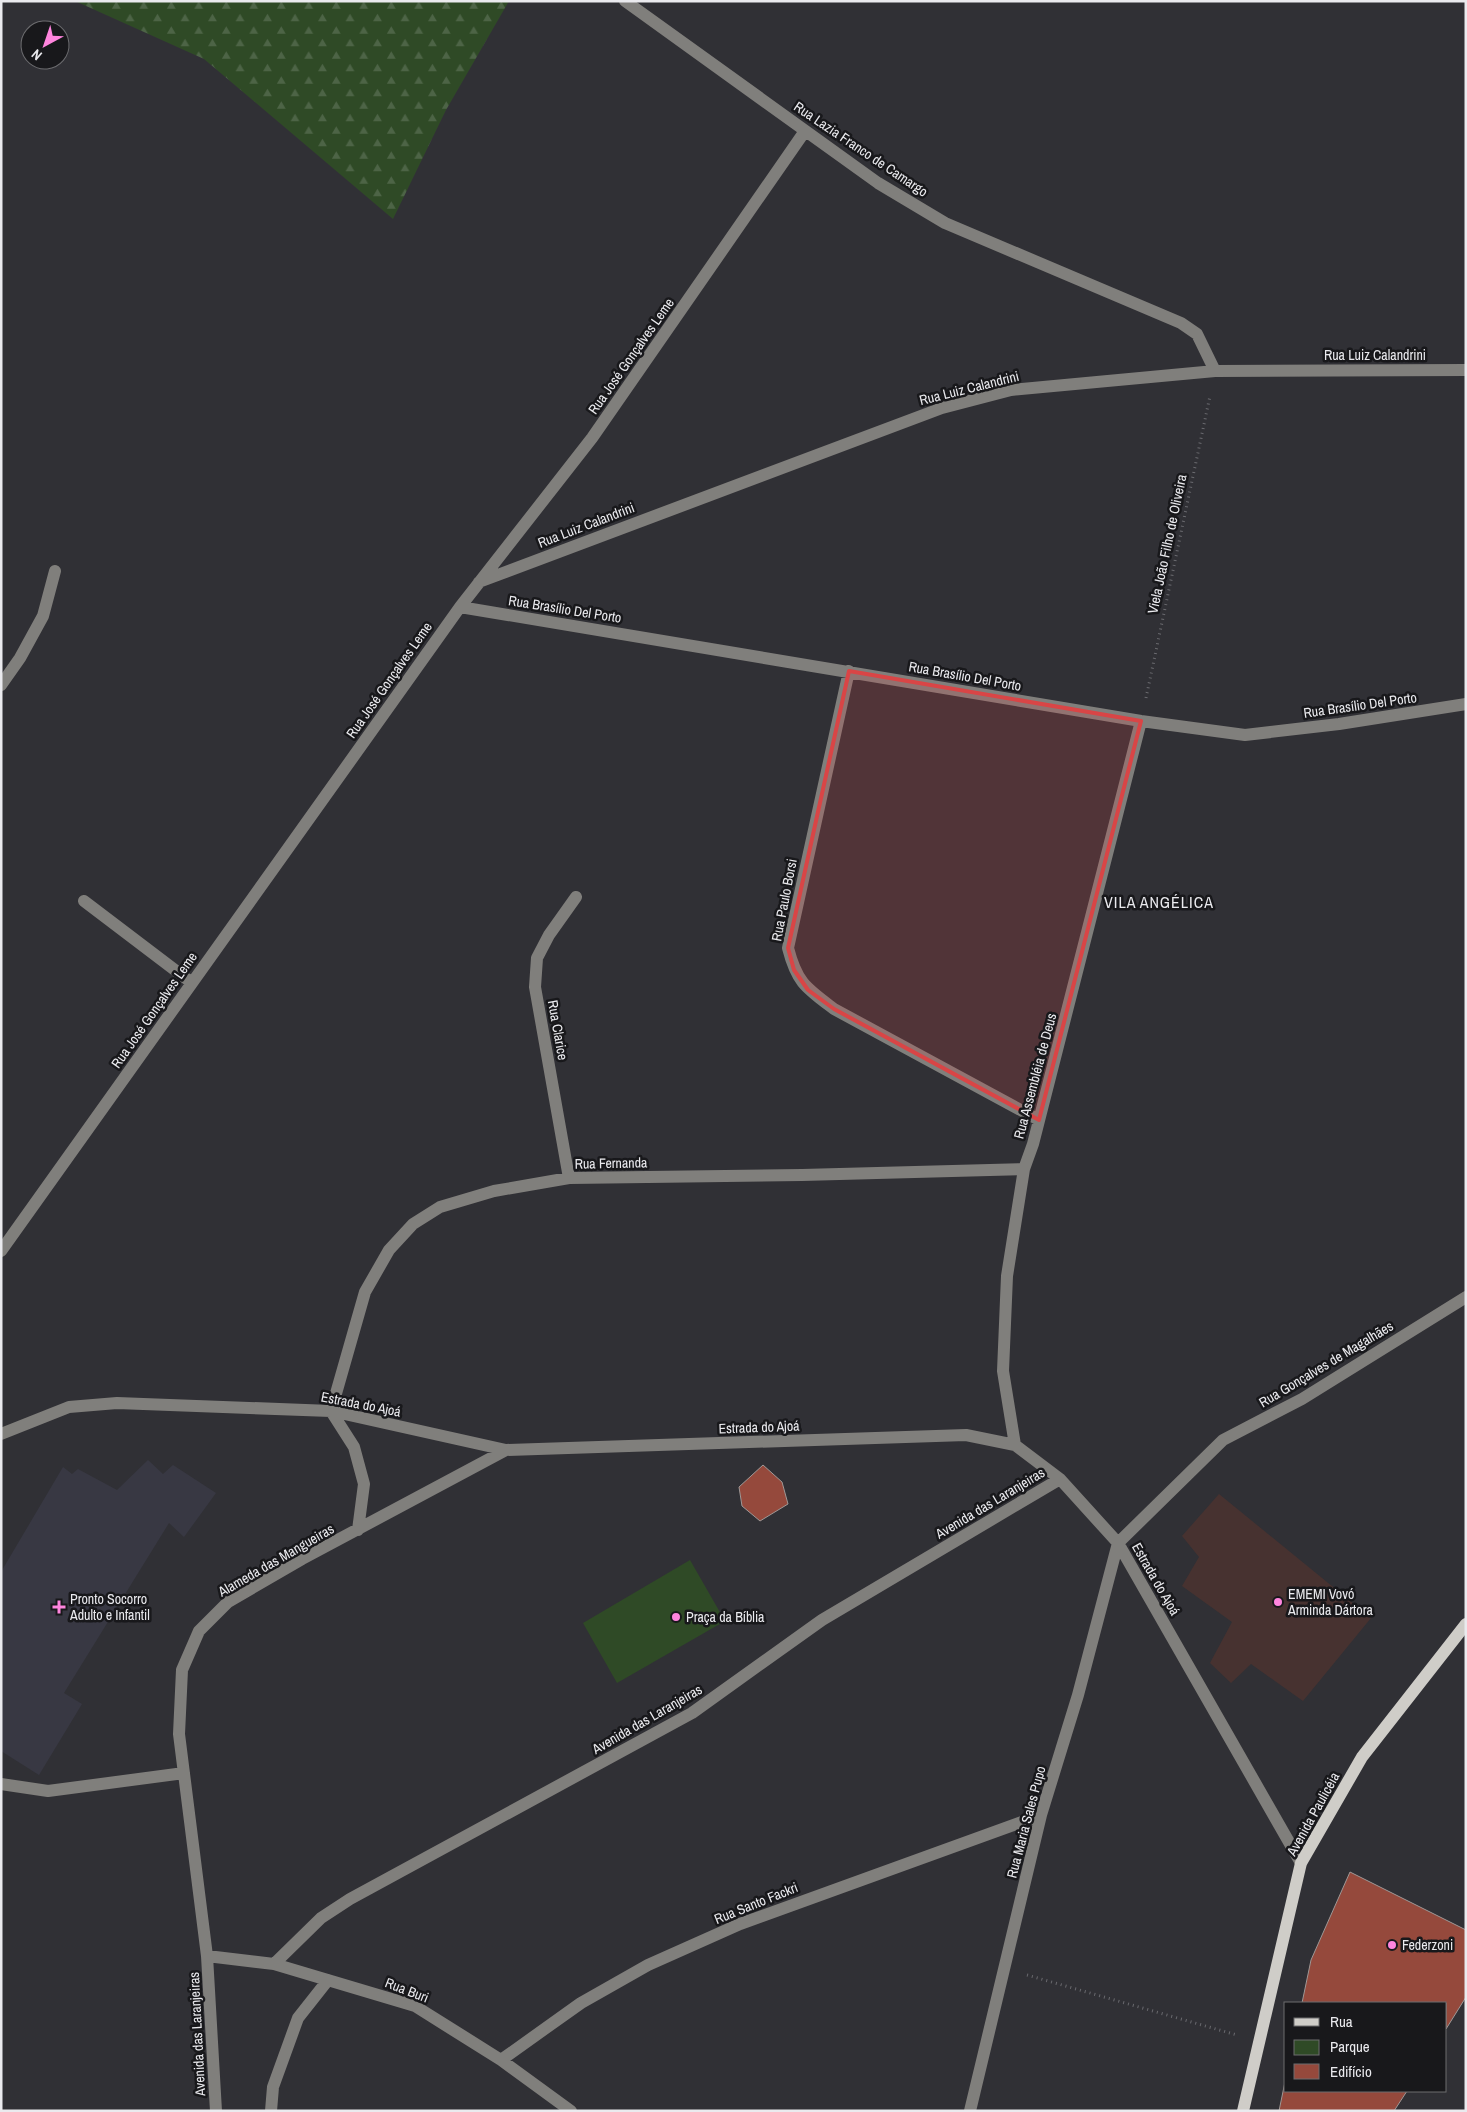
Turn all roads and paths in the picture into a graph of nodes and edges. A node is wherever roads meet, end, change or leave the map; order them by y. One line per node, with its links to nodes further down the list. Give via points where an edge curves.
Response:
1 (625, 1): 2 (street, Rua Lazia Franco de Camargo)
2 (805, 130): 4 (street, Rua Lazia Franco de Camargo, via 878,183 945,223 1181,322 1197,334); 6 (street, Rua José Gonçalves Leme, via 592,438)
3 (1466, 370): 4 (street, Rua Luiz Calandrini)
4 (1215, 371): 6 (street, Rua Luiz Calandrini, via 1011,390 942,408); 11 (path, Viela João Filho de Oliveira)
5 (55, 572): 9 (street, via 43,616)
6 (479, 582): 7 (street, Rua José Gonçalves Leme)
7 (460, 607): 8 (street, Rua Brasílio Del Porto); 14 (street, Rua José Gonçalves Leme)
8 (849, 671): 11 (street, Rua Brasílio Del Porto); 15 (street, Rua Paulo Borsi, via 788,948 794,970 808,990 834,1009)
9 (1, 685)
10 (1466, 704): 11 (street, Rua Brasílio Del Porto, via 1245,735)
11 (1141, 721): 15 (street, Rua Assembléia de Deus)
12 (576, 897): 17 (street, Rua Clarice, via 548,935 537,958 535,987)
13 (84, 901): 14 (street)
14 (192, 983): 18 (street, Rua José Gonçalves Leme)
15 (1039, 1120): 16 (street, Rua Assembléia de Deus)
16 (1024, 1169): 17 (street, Rua Fernanda); 22 (street, Rua Assembléia de Deus, via 1007,1276 1003,1371)
17 (569, 1178): 20 (street, Rua Fernanda, via 494,1191 440,1207 413,1224 389,1250 365,1292)
18 (1, 1251)
19 (1466, 1297): 26 (street, Rua Gonçalves de Magalhães, via 1302,1400 1223,1440)
20 (331, 1410): 21 (street, Estrada do Ajoá, via 117,1403 69,1407); 23 (street, Estrada do Ajoá); 25 (street, via 354,1447 364,1484)
21 (1, 1434)
22 (1015, 1445): 23 (street, Estrada do Ajoá, via 966,1435); 24 (street, Estrada do Ajoá)
23 (506, 1450): 25 (street, Alameda das Mangueiras)
24 (1060, 1479): 26 (street, Estrada do Ajoá); 33 (street, Avenida das Laranjeiras, via 822,1620 692,1713 350,1899 321,1918)
25 (358, 1530): 28 (street, Alameda das Mangueiras, via 228,1602 199,1630 182,1670 179,1734)
26 (1118, 1543): 30 (street, Rua Maria Sales Pupo, via 1078,1695); 31 (street, Estrada do Ajoá)
27 (1466, 1624): 31 (main road, Avenida Paulicéia, via 1362,1757)
28 (184, 1773): 29 (street, via 48,1790); 32 (street, Alameda das Mangueiras)
29 (1, 1784)
30 (1041, 1815): 34 (street, Rua Maria Sales Pupo); 37 (street, Rua Santo Fackri, via 749,1920 648,1965 581,2003)
31 (1301, 1863): 36 (main road, Avenida Paulicéia)
32 (207, 1956): 33 (street, Rua Buri); 38 (street, Avenida das Laranjeiras)
33 (274, 1964): 35 (street, Rua Buri)
34 (1003, 1969): 36 (path); 41 (street, Rua Maria Sales Pupo)
35 (328, 1980): 37 (street, Rua Buri, via 415,2006); 39 (street, via 298,2018 274,2087)
36 (1259, 2042): 42 (main road, Avenida Paulicéia)
37 (502, 2060): 40 (street, Rua Buri)
38 (216, 2111)
39 (271, 2111)
40 (571, 2111)
41 (970, 2111)
42 (1243, 2111)

